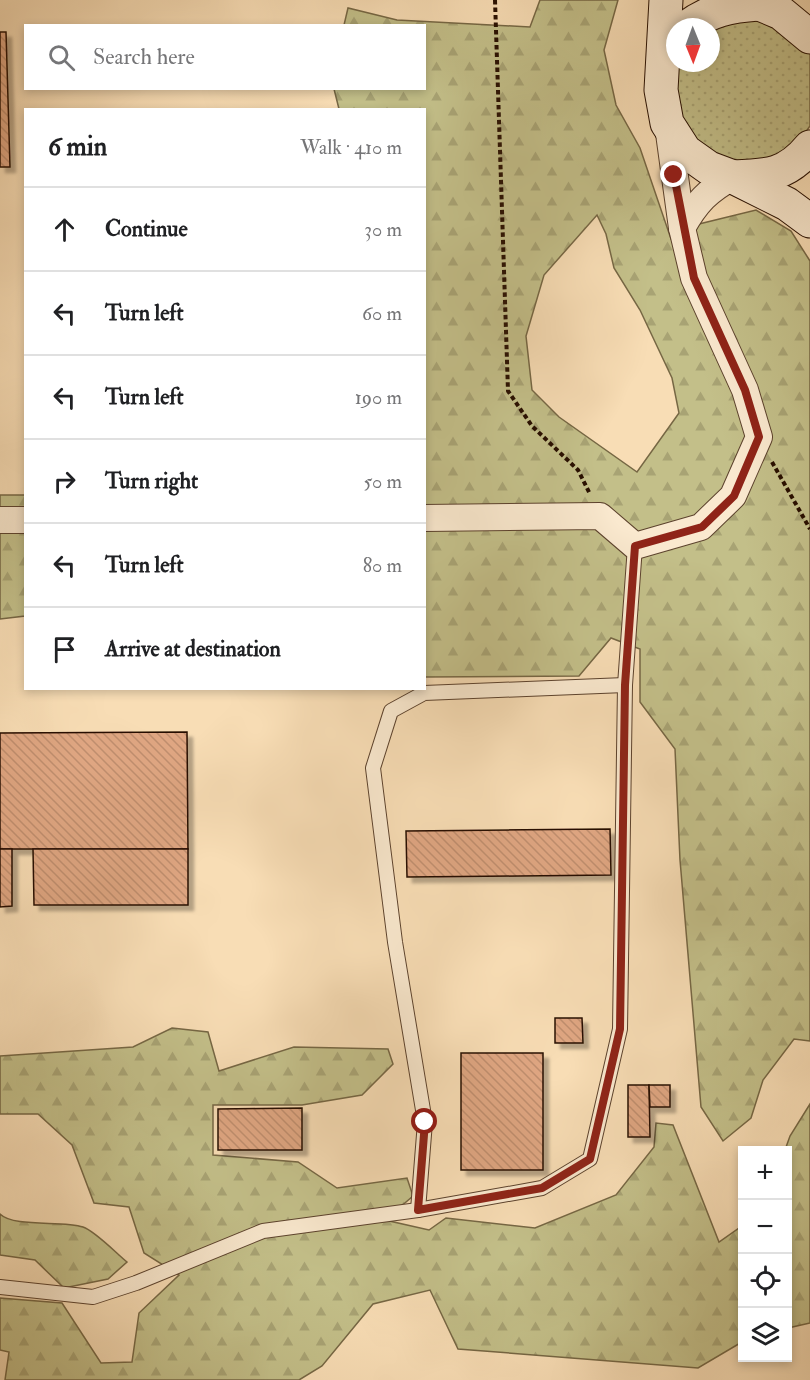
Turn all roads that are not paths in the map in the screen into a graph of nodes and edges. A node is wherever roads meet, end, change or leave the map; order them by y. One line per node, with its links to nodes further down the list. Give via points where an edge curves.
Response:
1 (666, 0): 3 (main road)
2 (754, 2): 4 (main road, via 729,6); 5 (main road)
3 (667, 18)
4 (700, 18)
5 (807, 28)
6 (666, 66): 7 (main road, via 661,90)
7 (667, 123): 9 (main road, via 686,151 709,168); 11 (street)
8 (810, 147): 9 (main road, via 798,162 782,171)
9 (733, 177): 10 (main road, via 787,204); 11 (street, via 695,204)
10 (810, 221)
11 (682, 228): 15 (street, via 694,278 745,390 759,437 734,496 702,527)
12 (426, 518): 15 (street, via 600,516)
13 (0, 520): 14 (street)
14 (24, 520)
15 (635, 546): 16 (lane)
16 (625, 685): 17 (lane, via 620,1029 590,1159 542,1188); 17 (lane, via 424,693 391,711 373,768 395,942 425,1122)
17 (418, 1210): 18 (lane, via 263,1231 93,1297)
18 (0, 1287)

